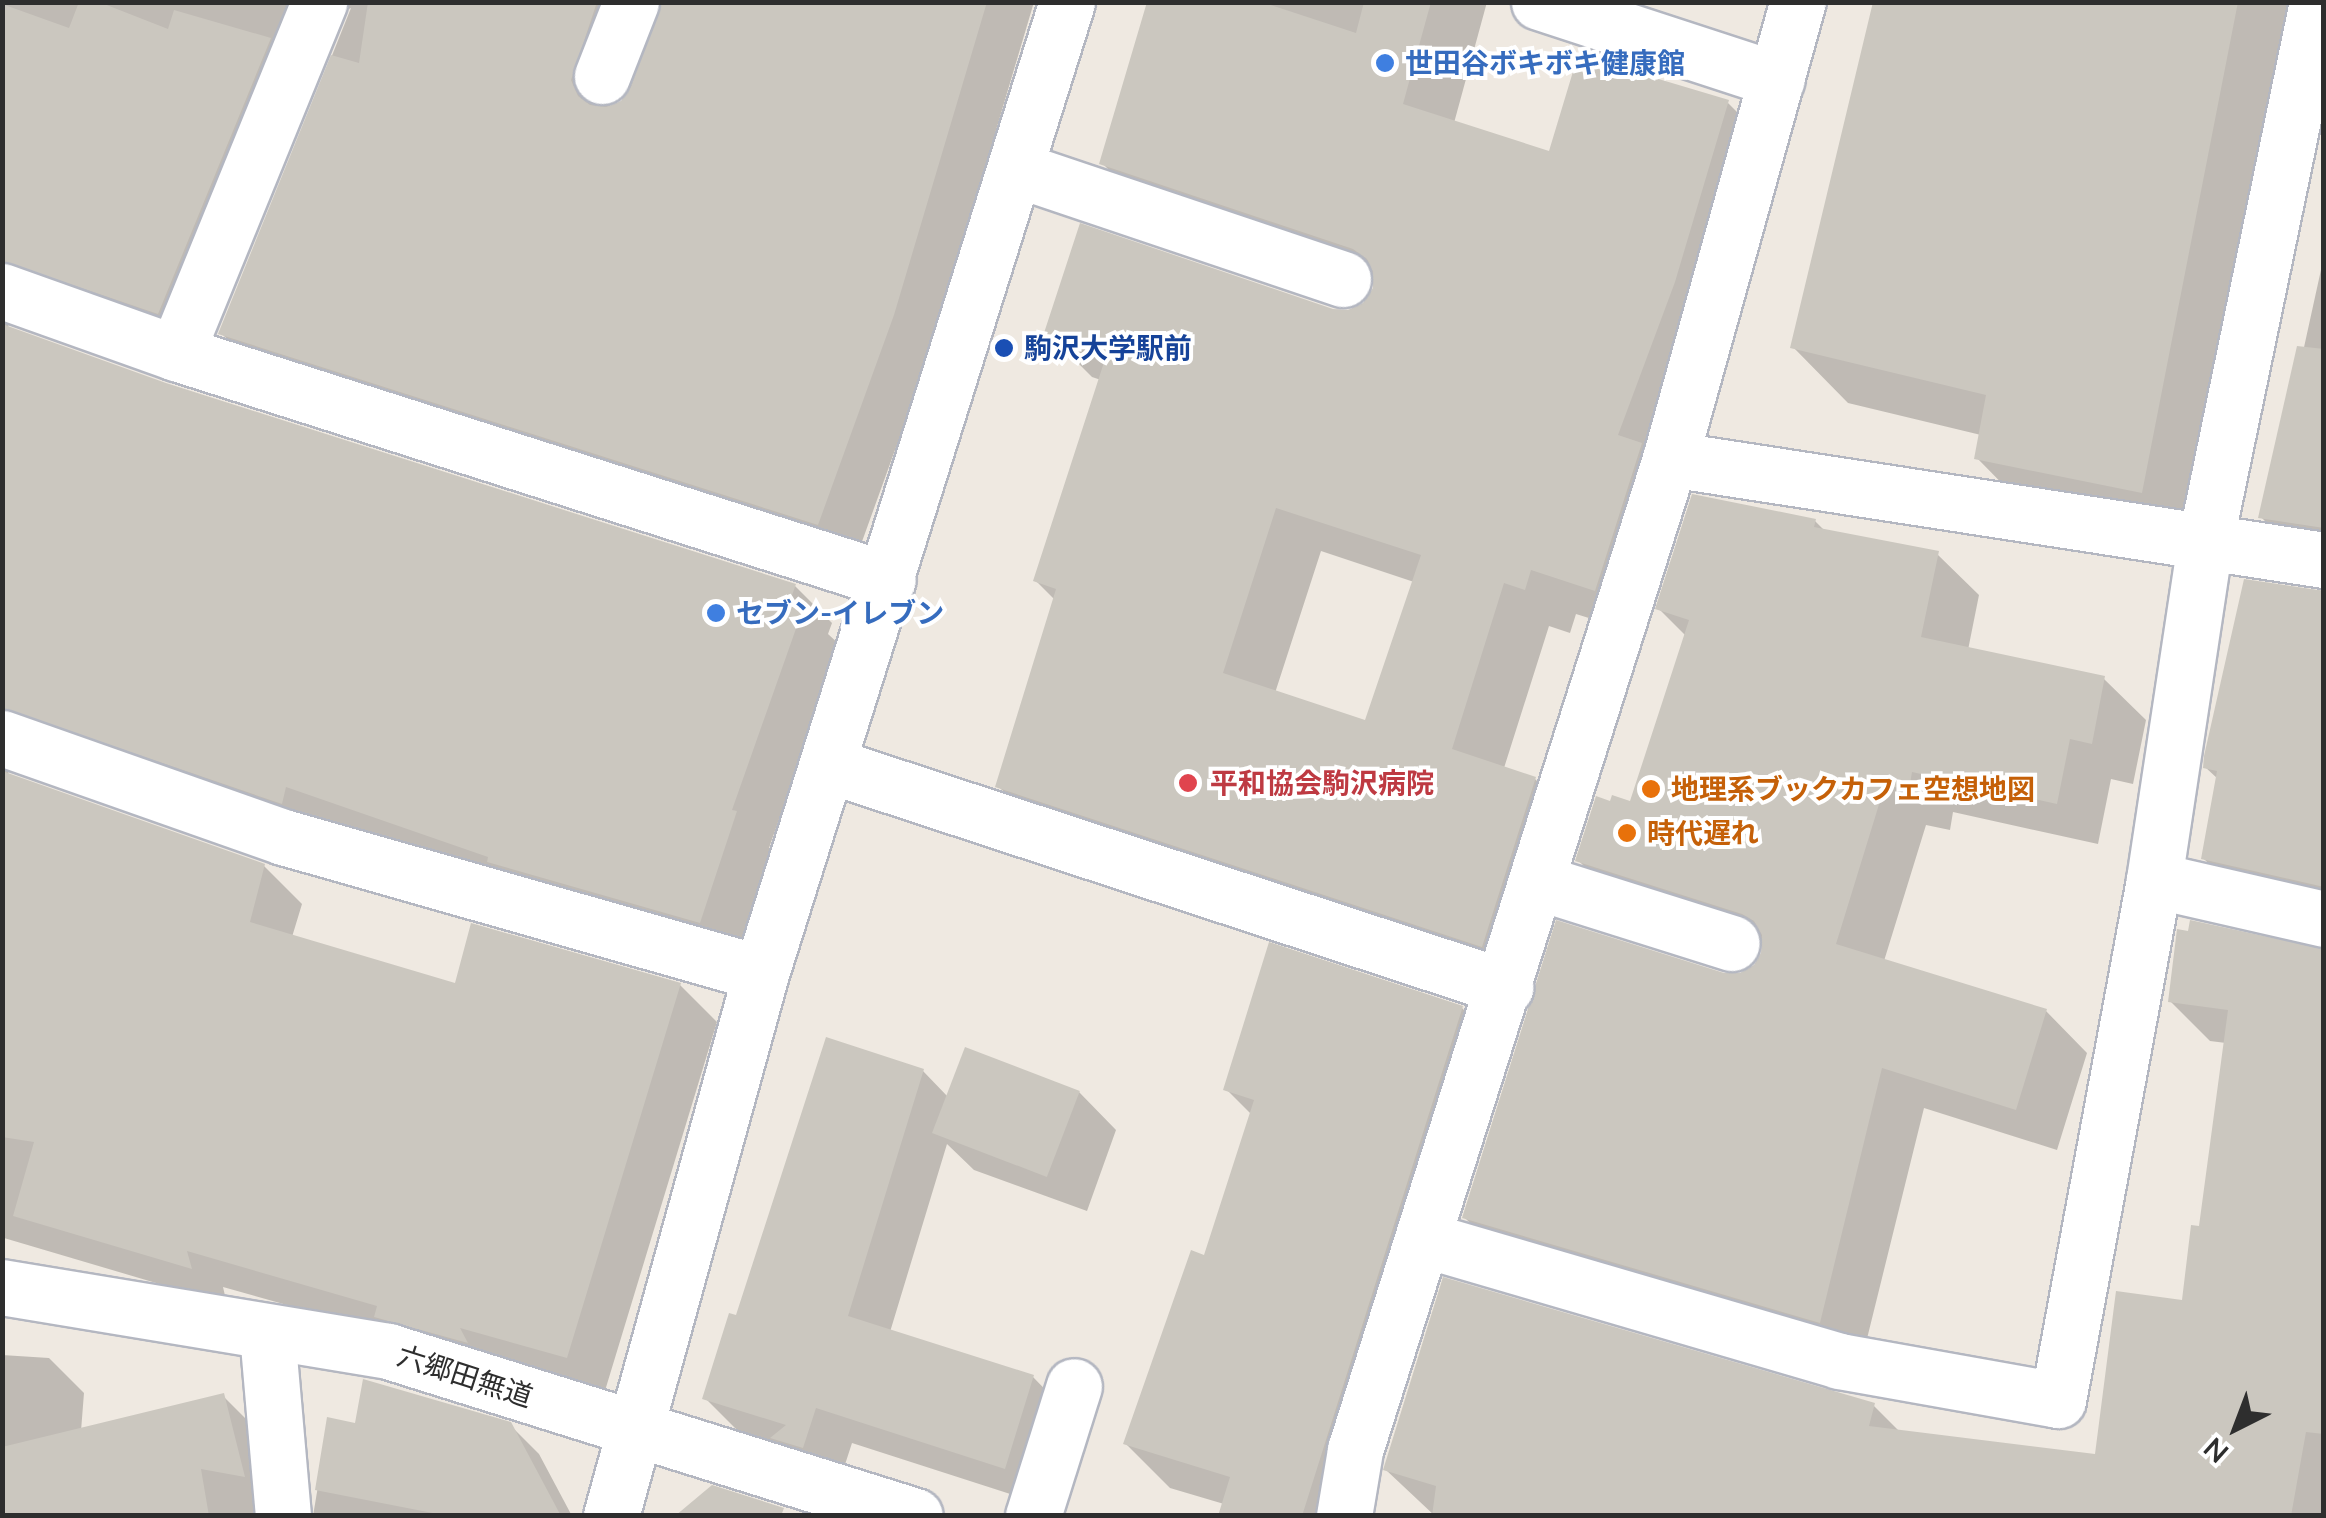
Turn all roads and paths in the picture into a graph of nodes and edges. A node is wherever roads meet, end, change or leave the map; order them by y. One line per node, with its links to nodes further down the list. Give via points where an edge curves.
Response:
1 (631, 2): 7 (street)
2 (1067, 2): 9 (street)
3 (1539, 2): 8 (street)
4 (1798, 2): 8 (street)
5 (2317, 2): 14 (street)
6 (305, 5): 12 (street)
7 (602, 76)
8 (1777, 80): 13 (street)
9 (1016, 169): 10 (street); 16 (street)
10 (1343, 279)
11 (2, 291): 12 (street)
12 (176, 353): 16 (street)
13 (1670, 458): 14 (street); 20 (street)
14 (2205, 543): 15 (street); 19 (street)
15 (2324, 560)
16 (888, 580): 18 (street)
17 (2, 738): 23 (street, via 283,837)
18 (829, 765): 23 (street); 24 (street)
19 (2154, 880): 21 (street); 25 (street, via 2058,1400 1839,1361)
20 (1538, 882): 22 (street); 24 (street)
21 (2324, 920)
22 (1732, 943)
23 (761, 973): 29 (street)
24 (1506, 987): 25 (street)
25 (1423, 1240): 34 (street, via 1355,1450)
26 (2, 1288): 27 (street, 六郷田無道)
27 (266, 1333): 29 (street, 六郷田無道, via 388,1351); 30 (street)
28 (1074, 1386): 33 (street)
29 (632, 1429): 31 (street); 32 (street, 六郷田無道)
30 (283, 1516)
31 (611, 1516)
32 (915, 1516)
33 (1032, 1516)
34 (1344, 1516)

